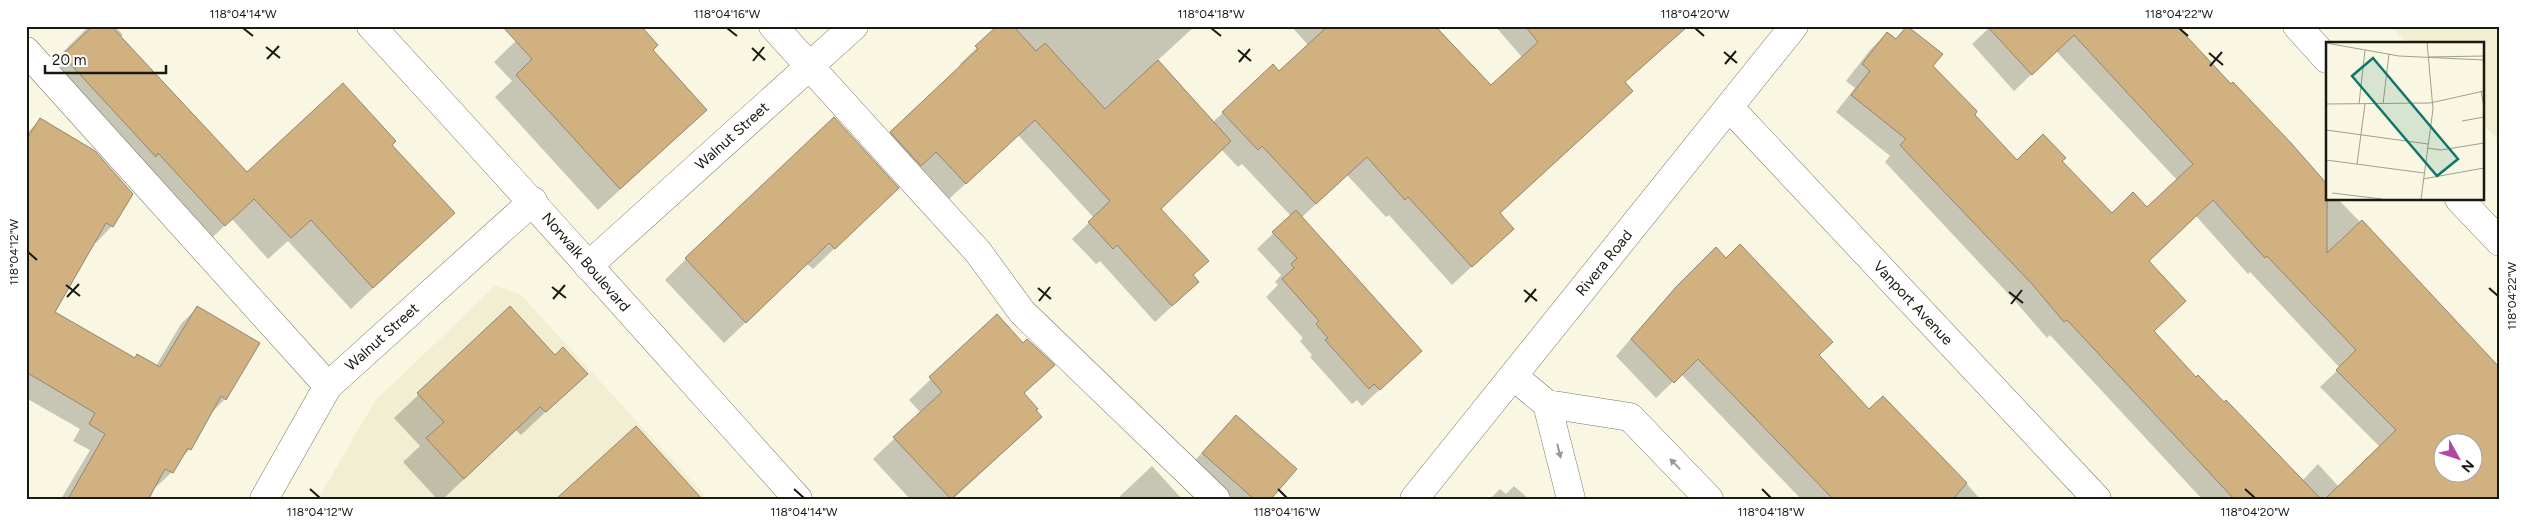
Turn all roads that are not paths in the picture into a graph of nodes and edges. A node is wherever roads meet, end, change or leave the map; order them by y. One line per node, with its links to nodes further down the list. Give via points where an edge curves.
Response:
1 (371, 26): 11 (street, Norwalk Boulevard)
2 (773, 26): 8 (street)
3 (854, 26): 8 (street, Walnut Street)
4 (1794, 26): 9 (street, Rivera Road)
5 (2296, 26): 7 (street)
6 (26, 51): 15 (street)
7 (2326, 58)
8 (810, 66): 13 (street, Walnut Street); 19 (street, via 978,252 1022,312)
9 (1729, 107): 14 (street, Rivera Road); 23 (street, Vanport Avenue)
10 (2460, 200): 12 (street)
11 (533, 202): 13 (street, Norwalk Boulevard); 15 (street, Walnut Street)
12 (2500, 242)
13 (588, 266): 18 (street, Norwalk Boulevard)
14 (1513, 376): 16 (street); 20 (street, Rivera Road)
15 (328, 386): 17 (street, Walnut Street)
16 (1547, 404): 21 (street, one-way to 21); 22 (street, one-way to 16, via 1630,417)
17 (264, 499)
18 (798, 499)
19 (1216, 499)
20 (1414, 499)
21 (1571, 499)
22 (1708, 499)
23 (2097, 499)

